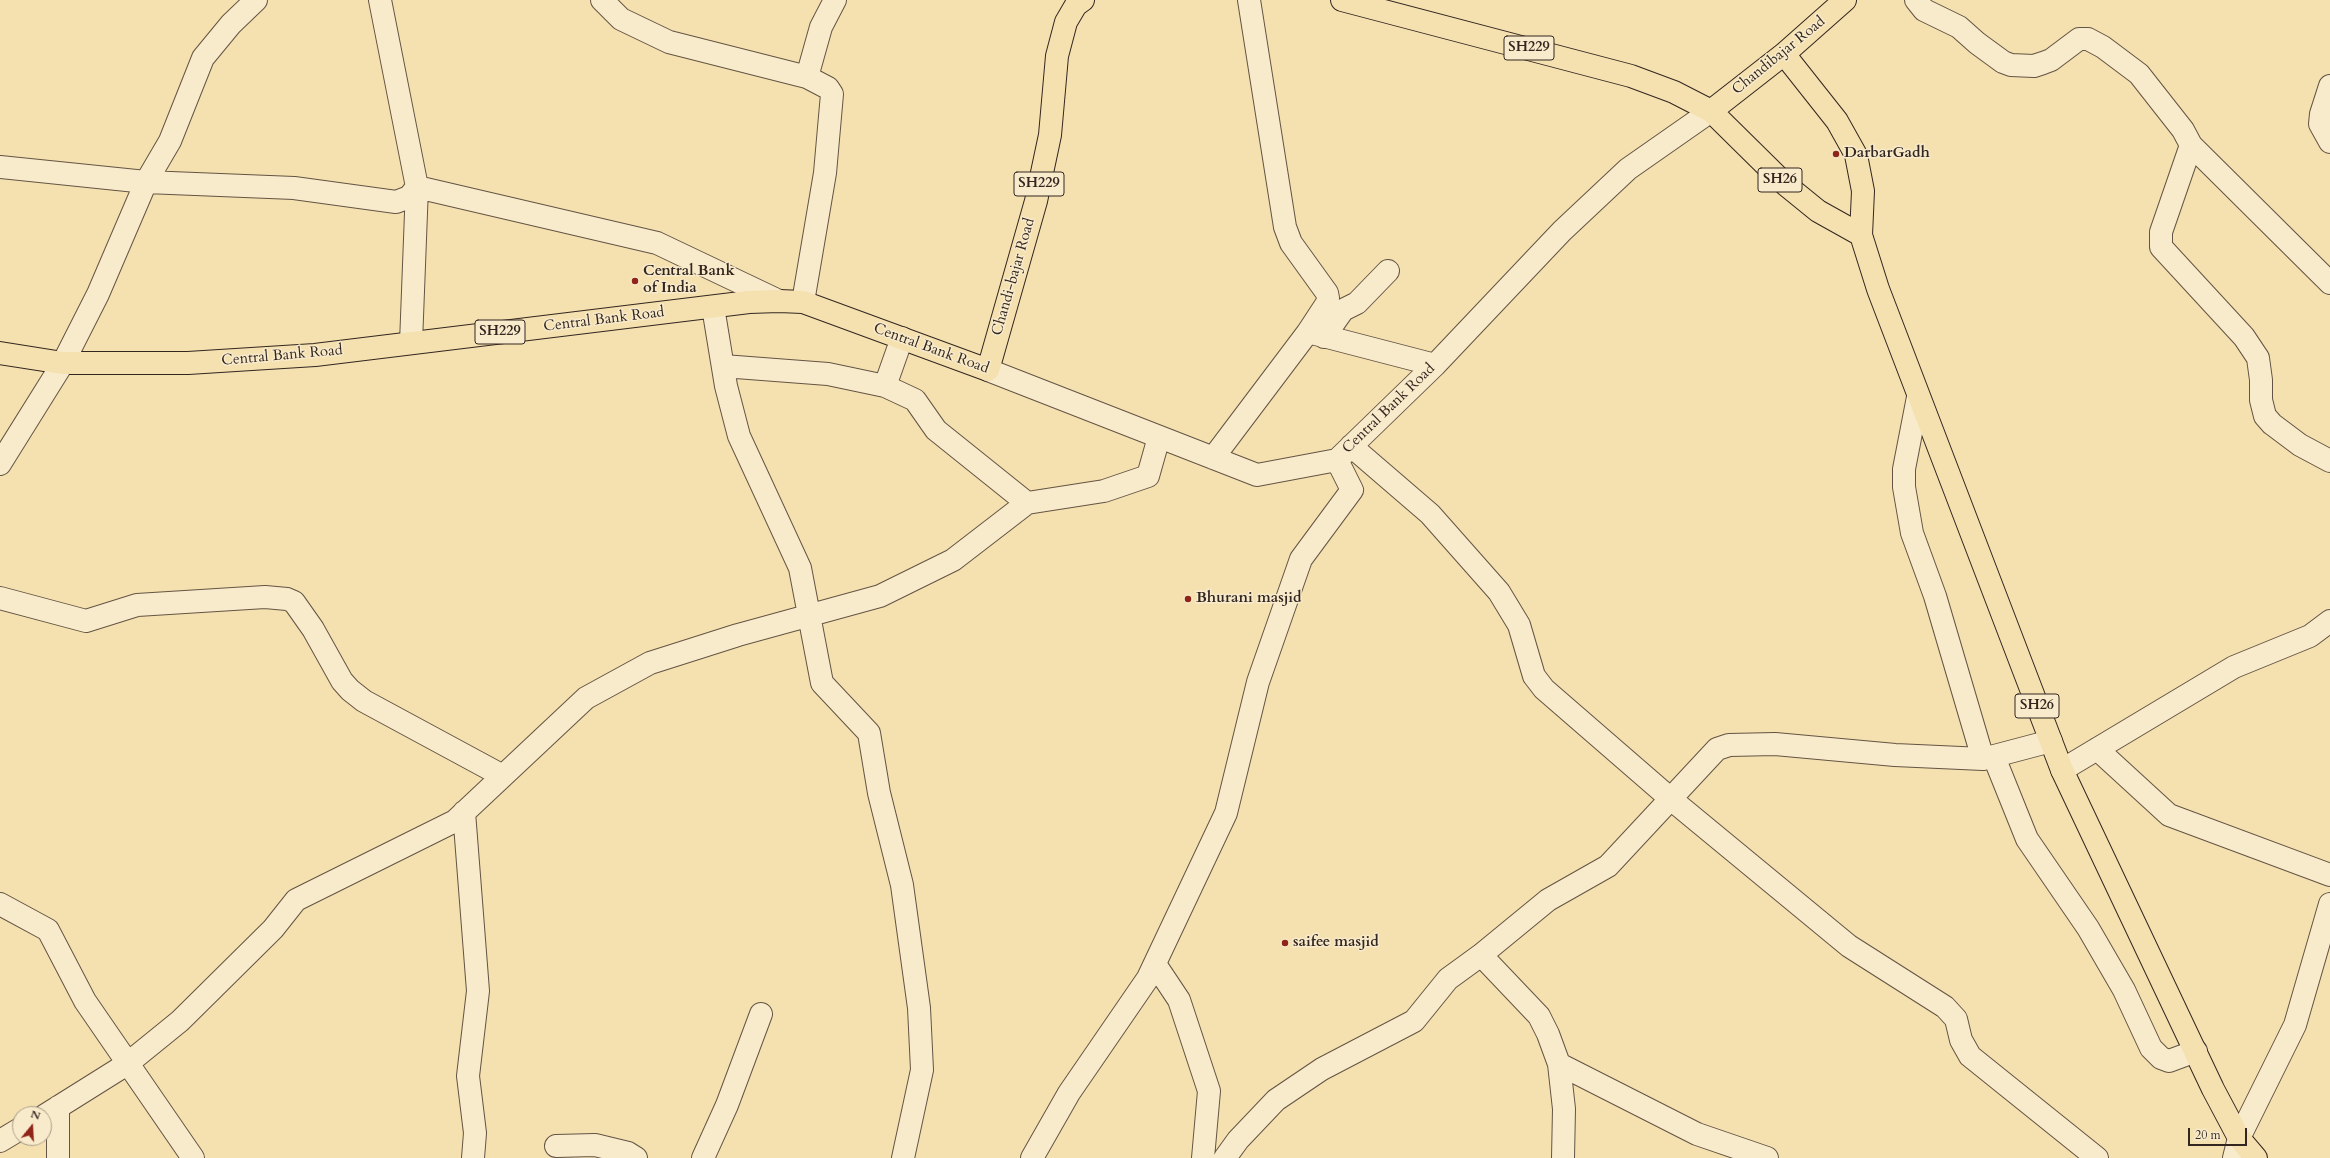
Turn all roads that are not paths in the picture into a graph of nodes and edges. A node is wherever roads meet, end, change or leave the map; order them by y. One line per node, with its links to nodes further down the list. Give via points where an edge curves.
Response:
1 (256, 0): 18 (street, via 231,24 203,58 170,141)
2 (380, 0): 19 (street)
3 (602, 0): 12 (street, via 621,19 669,42)
4 (835, 0): 12 (street, via 821,27)
5 (1249, 0): 26 (street, via 1284,227 1291,243 1328,298)
6 (1342, 0): 10 (main road, SH229)
7 (1845, 0): 11 (main road, Chandibajar Road)
8 (1916, 0): 16 (street, via 1924,10 1959,27 1977,43 2011,65 2043,63 2051,60 2075,41 2088,39 2139,74 2183,130)
9 (1077, 2): 33 (main road, Chandi-bajar Road / SH229, via 1066,22 1058,56 1050,135 1036,201)
10 (1381, 4): 14 (main road, SH229, via 1631,76 1674,92)
11 (1784, 54): 14 (main road, Chandibajar Road); 20 (main road, SH26, via 1838,121 1856,155 1863,191)
12 (806, 77): 24 (street, via 823,84 832,94 825,173)
13 (2330, 86): 15 (street, via 2320,124)
14 (1711, 111): 20 (main road, SH26, via 1786,185 1818,211); 31 (street, Central Bank Road, via 1628,169 1562,231)
15 (2330, 142)
16 (2191, 146): 22 (street); 39 (street, via 2161,232 2161,247 2244,337 2258,358 2261,400 2265,416 2300,445)
17 (0, 167): 18 (street)
18 (146, 182): 19 (street, via 294,188 396,202 409,197); 30 (street, via 98,294)
19 (417, 187): 23 (street, via 657,244); 28 (street)
20 (1861, 235): 35 (main road, SH26)
21 (1388, 271): 26 (street, via 1357,303 1343,310)
22 (2330, 283)
23 (779, 301): 24 (main road, Central Bank Road / SH229); 25 (main road, Central Bank Road / SH229)
24 (803, 302): 27 (main road, Central Bank Road / SH229)
25 (713, 307): 28 (main road, Central Bank Road / SH229); 32 (street)
26 (1316, 335): 31 (street); 38 (street)
27 (902, 338): 33 (main road, Central Bank Road / SH229); 34 (street)
28 (411, 343): 30 (main road, Central Bank Road / SH229, via 315,355 188,363)
29 (0, 353): 30 (main road, Central Bank Road / SH229)
30 (63, 363): 40 (street)
31 (1435, 365): 37 (street, Central Bank Road)
32 (723, 366): 34 (street, via 828,374); 43 (street, via 739,436 800,568)
33 (988, 370): 36 (street, Central Bank Road)
34 (885, 386): 41 (street, via 915,400 936,430)
35 (1918, 397): 45 (main road, SH26); 47 (street, via 1904,469 1904,487 1912,533)
36 (1159, 437): 38 (street, Central Bank Road); 41 (street, via 1148,476 1104,491)
37 (1344, 453): 38 (street, Central Bank Road, via 1257,475); 50 (street, via 1430,514 1499,592 1519,625 1534,676 1544,690); 56 (street, via 1352,490 1301,559 1258,682 1226,813)
38 (1213, 458)
39 (2330, 461)
40 (0, 464)
41 (1027, 503): 43 (street, via 953,560 880,596)
42 (0, 598): 49 (street, via 86,621 137,605 265,597 287,599 294,602 313,629 342,681 350,690 364,701)
43 (810, 615): 49 (street, via 650,663 586,698); 72 (street, via 822,682 869,733 879,792 902,885 919,1008 922,1070)
44 (2330, 621): 46 (street, via 2310,636 2234,667)
45 (2051, 741): 47 (street); 48 (main road, SH26)
46 (2097, 749): 48 (street); 52 (street, via 2169,815)
47 (1988, 758): 50 (street, via 1895,756 1775,744 1729,745 1717,749); 58 (street, via 2027,840 2088,928 2124,990 2151,1048 2161,1058 2169,1061)
48 (2062, 770): 58 (main road, SH26)
49 (501, 775): 51 (street)
50 (1672, 800): 55 (street, via 1608,866 1548,900); 78 (street, via 1849,946 1945,1007 1956,1019 1961,1040 1970,1056)
51 (464, 812): 59 (street, via 455,821 296,900 273,929 180,1021); 69 (street, via 478,991 468,1076 475,1133)
52 (2330, 875)
53 (0, 904): 59 (street, via 48,930 85,1001)
54 (2330, 904): 66 (street, via 2295,1025)
55 (1482, 955): 60 (street, via 1539,1016); 75 (street, via 1448,979 1414,1021 1322,1069 1276,1100 1238,1140)
56 (1155, 964): 73 (street, via 1069,1093); 74 (street, via 1179,1000 1209,1091)
57 (761, 1014): 71 (street, via 727,1105)
58 (2196, 1051): 66 (main road, SH26)
59 (127, 1064): 61 (street); 68 (street)
60 (1560, 1064): 76 (street, via 1564,1109); 77 (street, via 1697,1134)
61 (52, 1111)
62 (52, 1119): 67 (street)
63 (12, 1133): 64 (street)
64 (0, 1140)
65 (556, 1146): 70 (street, via 595,1145 621,1151)
66 (2237, 1148): 79 (main road, SH26)
67 (58, 1158)
68 (193, 1158)
69 (473, 1158)
70 (636, 1158)
71 (703, 1158)
72 (903, 1158)
73 (1032, 1158)
74 (1203, 1158)
75 (1225, 1158)
76 (1563, 1158)
77 (1767, 1158)
78 (2097, 1158)
79 (2256, 1158)

